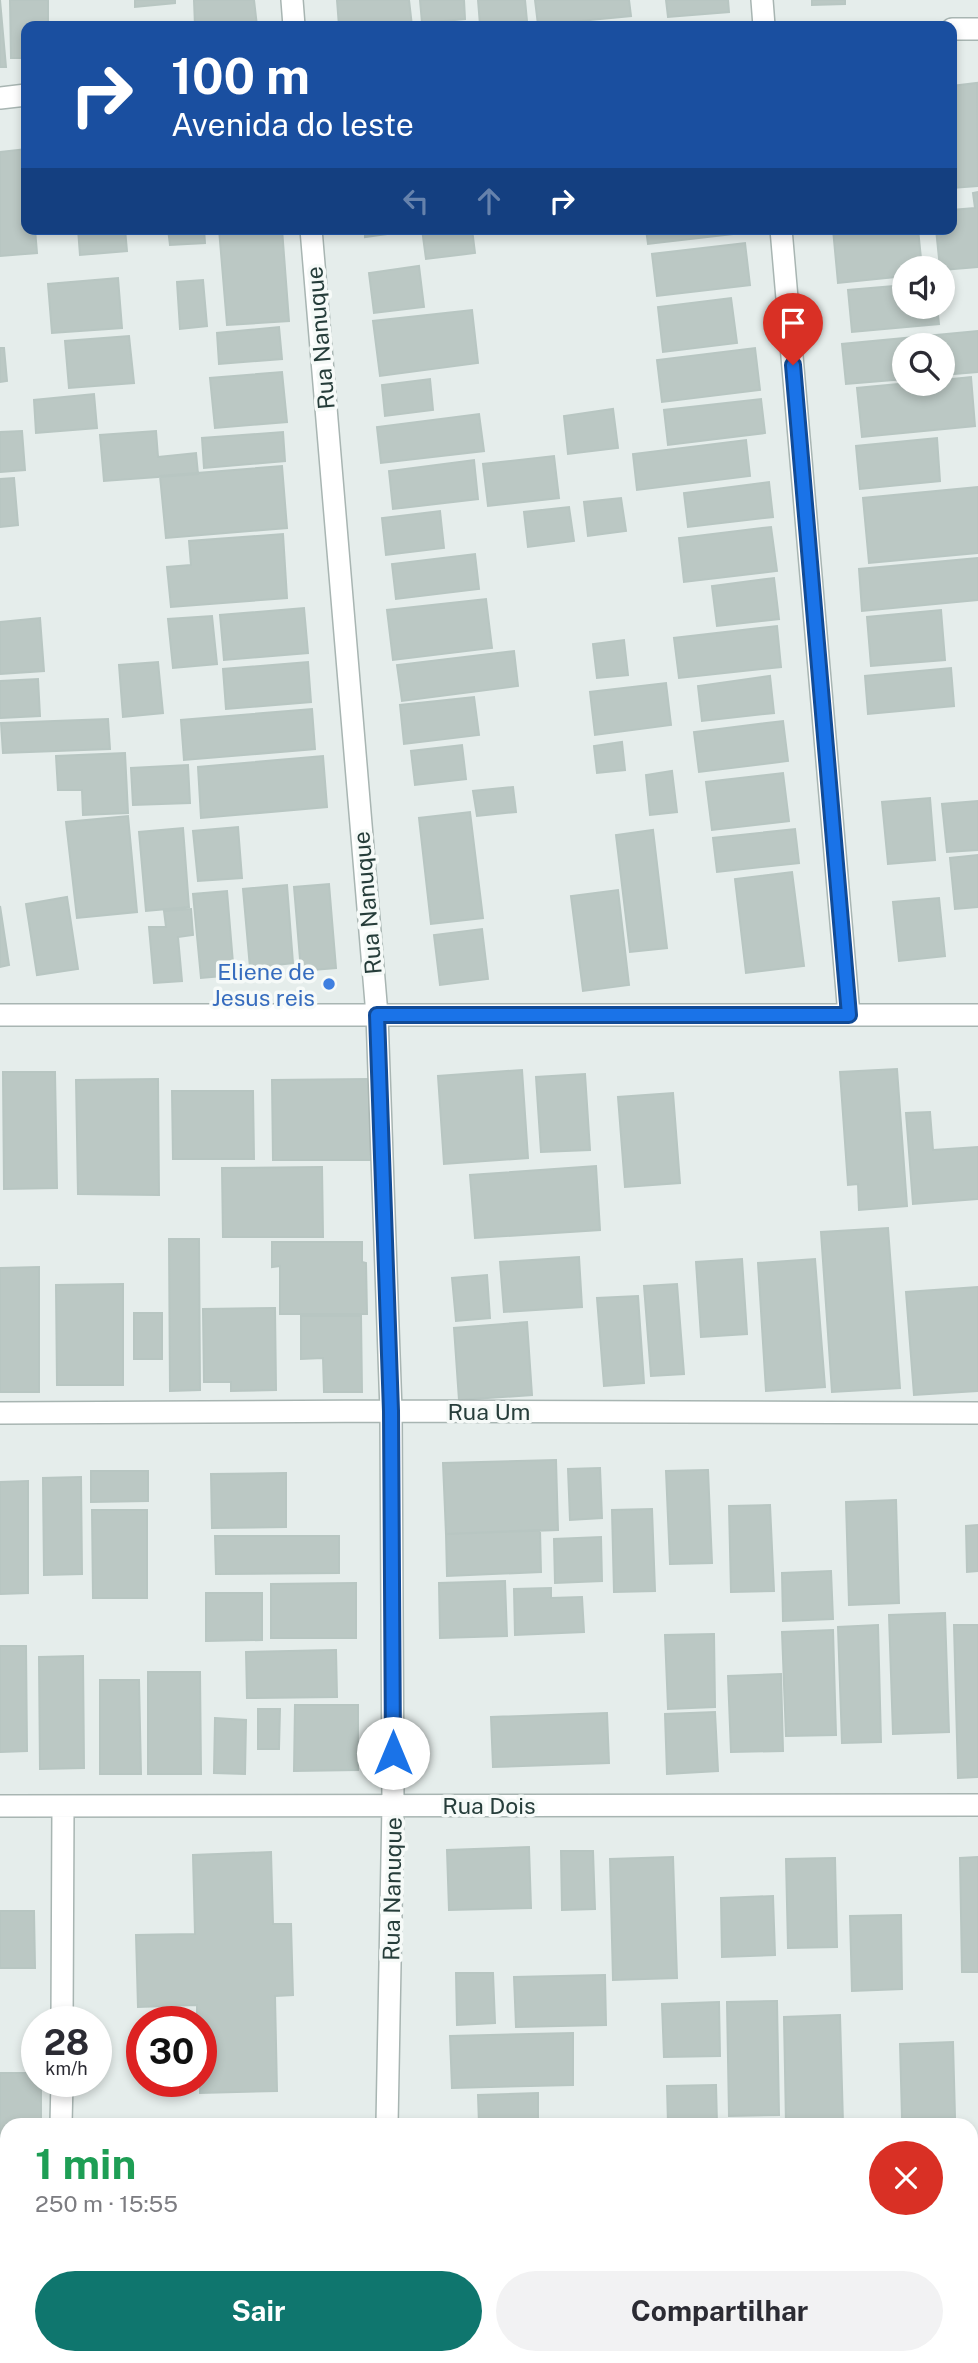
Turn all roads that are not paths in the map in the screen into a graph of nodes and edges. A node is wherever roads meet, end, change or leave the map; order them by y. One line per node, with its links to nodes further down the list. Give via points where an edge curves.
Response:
1 (292, 0): 3 (street)
2 (762, 0): 4 (street)
3 (294, 21)
4 (764, 21)
5 (957, 29): 6 (street)
6 (978, 29)
7 (21, 96): 8 (street)
8 (0, 98)
9 (312, 235): 12 (street, Rua Nanuque)
10 (782, 235): 13 (street)
11 (0, 1015): 12 (street)
12 (377, 1015): 13 (street); 15 (street, Rua Nanuque)
13 (849, 1015): 14 (street)
14 (978, 1016)
15 (391, 1411): 16 (street, Rua Um); 17 (street, Rua Um); 18 (street, Rua Nanuque)
16 (0, 1413)
17 (978, 1413)
18 (393, 1805): 19 (street, Rua Dois); 21 (street, Rua Dois); 25 (street, Rua Nanuque)
19 (978, 1805)
20 (0, 1806): 21 (street, Rua Dois)
21 (63, 1807): 22 (street)
22 (62, 2006)
23 (61, 2097): 24 (street)
24 (61, 2118)
25 (387, 2118)

